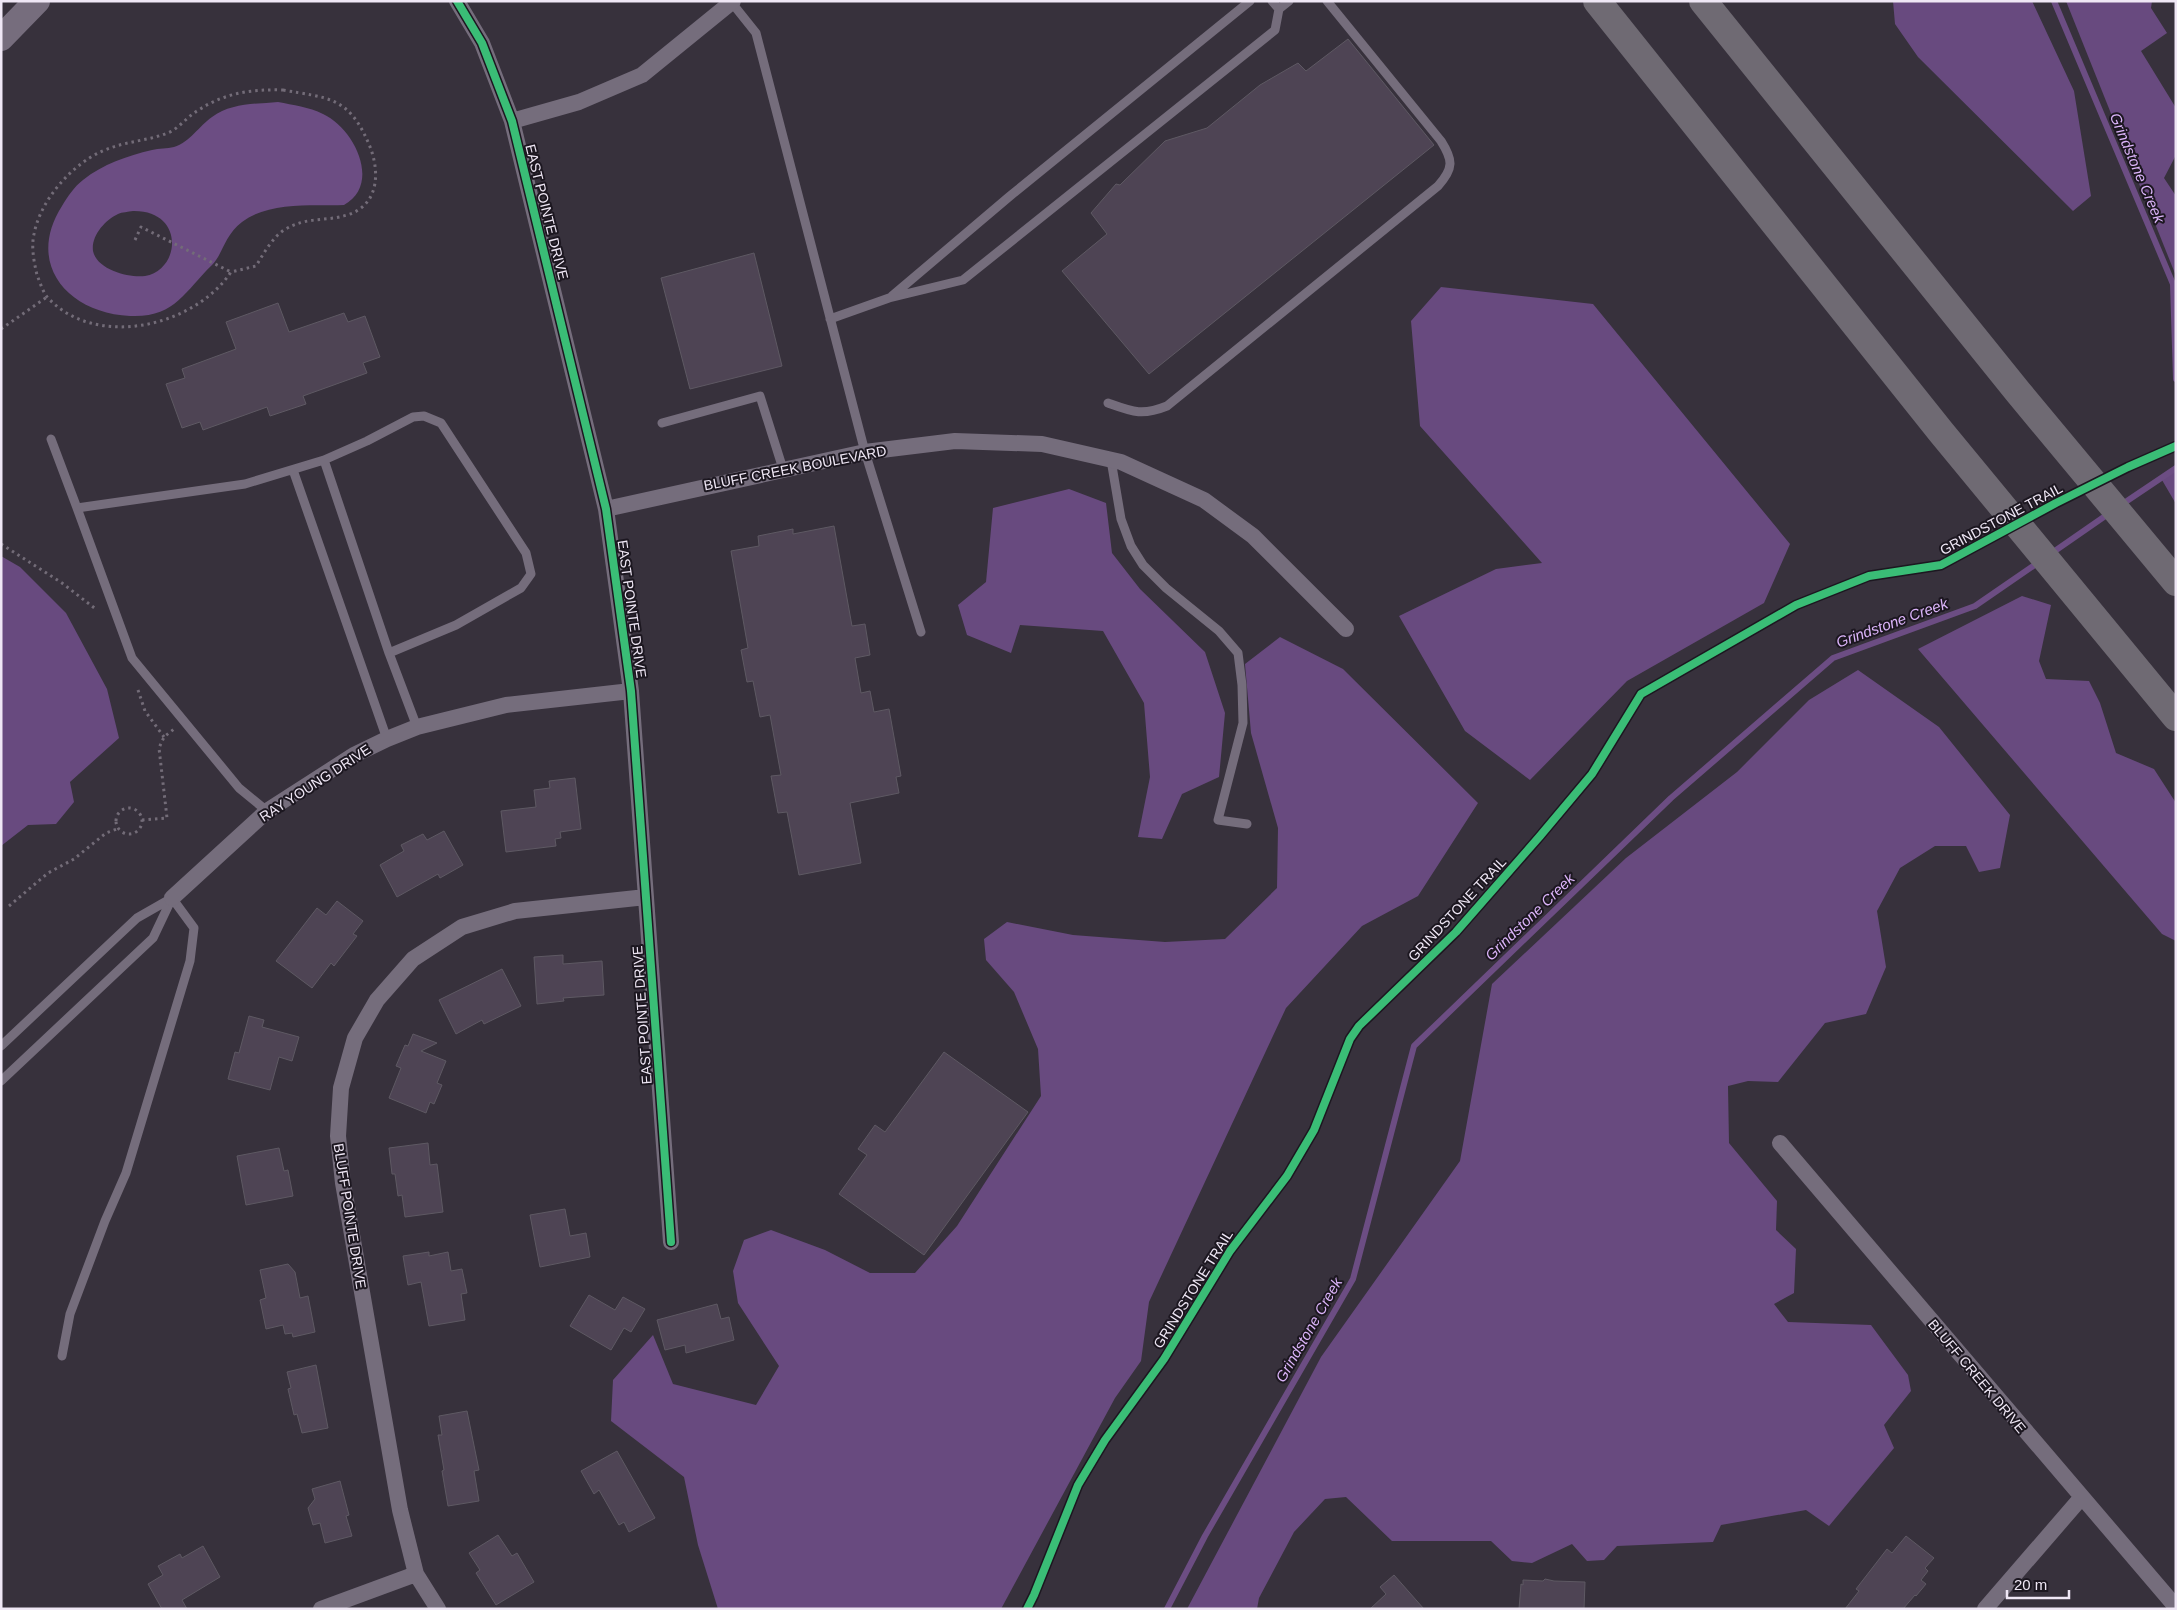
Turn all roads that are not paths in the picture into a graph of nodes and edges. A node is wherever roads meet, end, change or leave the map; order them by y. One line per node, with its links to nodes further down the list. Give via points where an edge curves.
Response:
1 (36, 1): 11 (main road)
2 (457, 1): 12 (street, EAST POINTE DRIVE, via 482,43)
3 (1250, 1): 13 (lane)
4 (1272, 1): 10 (lane)
5 (1290, 1): 10 (lane)
6 (1327, 1): 15 (lane, via 1440,141 1450,156 1448,175 1167,406 1150,413 1133,412)
7 (1596, 1): 30 (highway, via 1941,432)
8 (1703, 1): 25 (highway, via 2018,392)
9 (732, 2): 12 (street, via 642,75 579,102); 14 (lane, via 756,34)
10 (1279, 9): 13 (lane, via 1275,30 963,280)
11 (1, 38)
12 (512, 121): 24 (street, EAST POINTE DRIVE)
13 (890, 298): 14 (lane)
14 (830, 319): 18 (lane)
15 (1108, 403)
16 (662, 423): 22 (lane, via 760,396)
17 (51, 439): 23 (lane)
18 (864, 452): 20 (street, BLUFF CREEK BOULEVARD, via 955,441 1042,444); 22 (street, BLUFF CREEK BOULEVARD); 27 (lane)
19 (324, 460): 21 (lane); 28 (lane); 28 (lane, via 412,417 424,416 441,423 526,553 532,574 522,588 456,625)
20 (1111, 460): 26 (street, BLUFF CREEK BOULEVARD, via 1204,500 1253,536); 34 (lane, via 1121,519 1131,546 1143,565 1219,631 1238,653 1243,723 1218,820)
21 (293, 470): 23 (lane, via 245,484); 32 (lane)
22 (783, 470): 24 (street, BLUFF CREEK BOULEVARD)
23 (77, 508): 33 (lane, via 132,658 239,788)
24 (606, 509): 29 (street, EAST POINTE DRIVE)
25 (2176, 582)
26 (1346, 629)
27 (921, 632)
28 (390, 653): 31 (lane)
29 (631, 691): 31 (street, RAY YOUNG DRIVE, via 506,704); 35 (street, EAST POINTE DRIVE)
30 (2176, 717)
31 (417, 727): 32 (street, RAY YOUNG DRIVE)
32 (386, 739): 33 (street, RAY YOUNG DRIVE, via 354,755)
33 (267, 811): 36 (street, RAY YOUNG DRIVE)
34 (1246, 824)
35 (646, 897): 40 (street, EAST POINTE DRIVE); 43 (street, BLUFF POINTE DRIVE, via 514,911 462,927 413,959 377,1000 355,1038 340,1088 338,1136 400,1510)
36 (172, 898): 37 (lane, via 137,918); 38 (lane, via 153,938); 41 (lane, via 194,928 190,961 126,1173 70,1314)
37 (1, 1046)
38 (1, 1082)
39 (1780, 1143): 42 (street, BLUFF CREEK DRIVE)
40 (672, 1242)
41 (62, 1356)
42 (2081, 1498): 44 (street, BLUFF CREEK DRIVE); 47 (street)
43 (416, 1574): 45 (street); 46 (street, BLUFF POINTE DRIVE)
44 (2176, 1607)
45 (321, 1609)
46 (438, 1609)
47 (1985, 1609)

